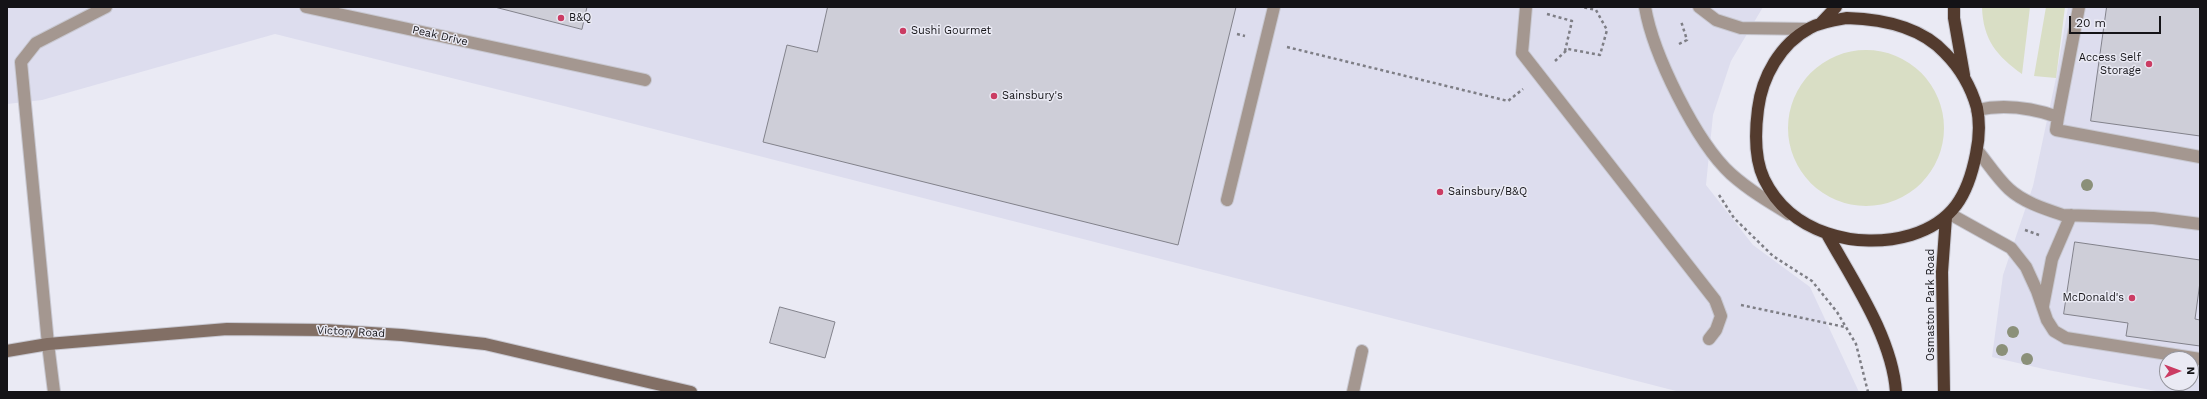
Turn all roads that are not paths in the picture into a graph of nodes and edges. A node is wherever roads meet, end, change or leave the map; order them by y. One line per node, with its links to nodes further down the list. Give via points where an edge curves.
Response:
1 (106, 7): 27 (street, via 36,43 21,62)
2 (306, 7): 10 (street, Peak Drive)
3 (1274, 7): 19 (street)
4 (1645, 7): 22 (street, via 1652,35 1683,106 1715,155 1730,174)
5 (1699, 7): 12 (street, via 1716,20 1741,28)
6 (1836, 7): 11 (highway)
7 (1954, 7): 13 (highway)
8 (2079, 7): 16 (street)
9 (1526, 8): 26 (street, via 1522,53 1715,300 1721,316 1716,330)
10 (356, 12): 14 (street, Peak Drive, via 574,66)
11 (1820, 24): 12 (highway); 13 (highway, via 1847,18 1874,19 1894,24 1919,35 1945,52)
12 (1808, 29): 22 (highway, via 1788,44 1765,79 1759,99 1756,125 1759,161 1764,179 1778,200)
13 (1964, 77): 15 (highway)
14 (645, 80)
15 (1977, 110): 16 (street, via 2014,107); 17 (highway)
16 (2058, 117): 18 (street, via 2056,130)
17 (1977, 150): 20 (highway, via 1972,175 1962,198); 21 (street, via 2009,190 2036,206)
18 (2200, 157)
19 (1227, 200)
20 (1948, 215): 24 (highway, via 1931,227 1892,240 1872,241); 25 (street, via 2011,248 2026,267); 35 (highway, Osmaston Park Road, via 1942,272)
21 (2071, 215): 23 (street, via 2153,218); 25 (street, via 2052,259)
22 (1797, 219): 24 (highway)
23 (2200, 224)
24 (1827, 234): 34 (highway, via 1877,324 1895,378)
25 (2042, 307): 30 (street, via 2054,331 2066,338)
26 (1709, 339)
27 (48, 344): 28 (street, Victory Road); 31 (street); 32 (street, Victory Road, via 227,329 402,334 485,344)
28 (7, 351)
29 (1362, 351): 33 (street)
30 (2200, 359)
31 (54, 392)
32 (691, 392)
33 (1352, 392)
34 (1896, 392)
35 (1944, 392)

